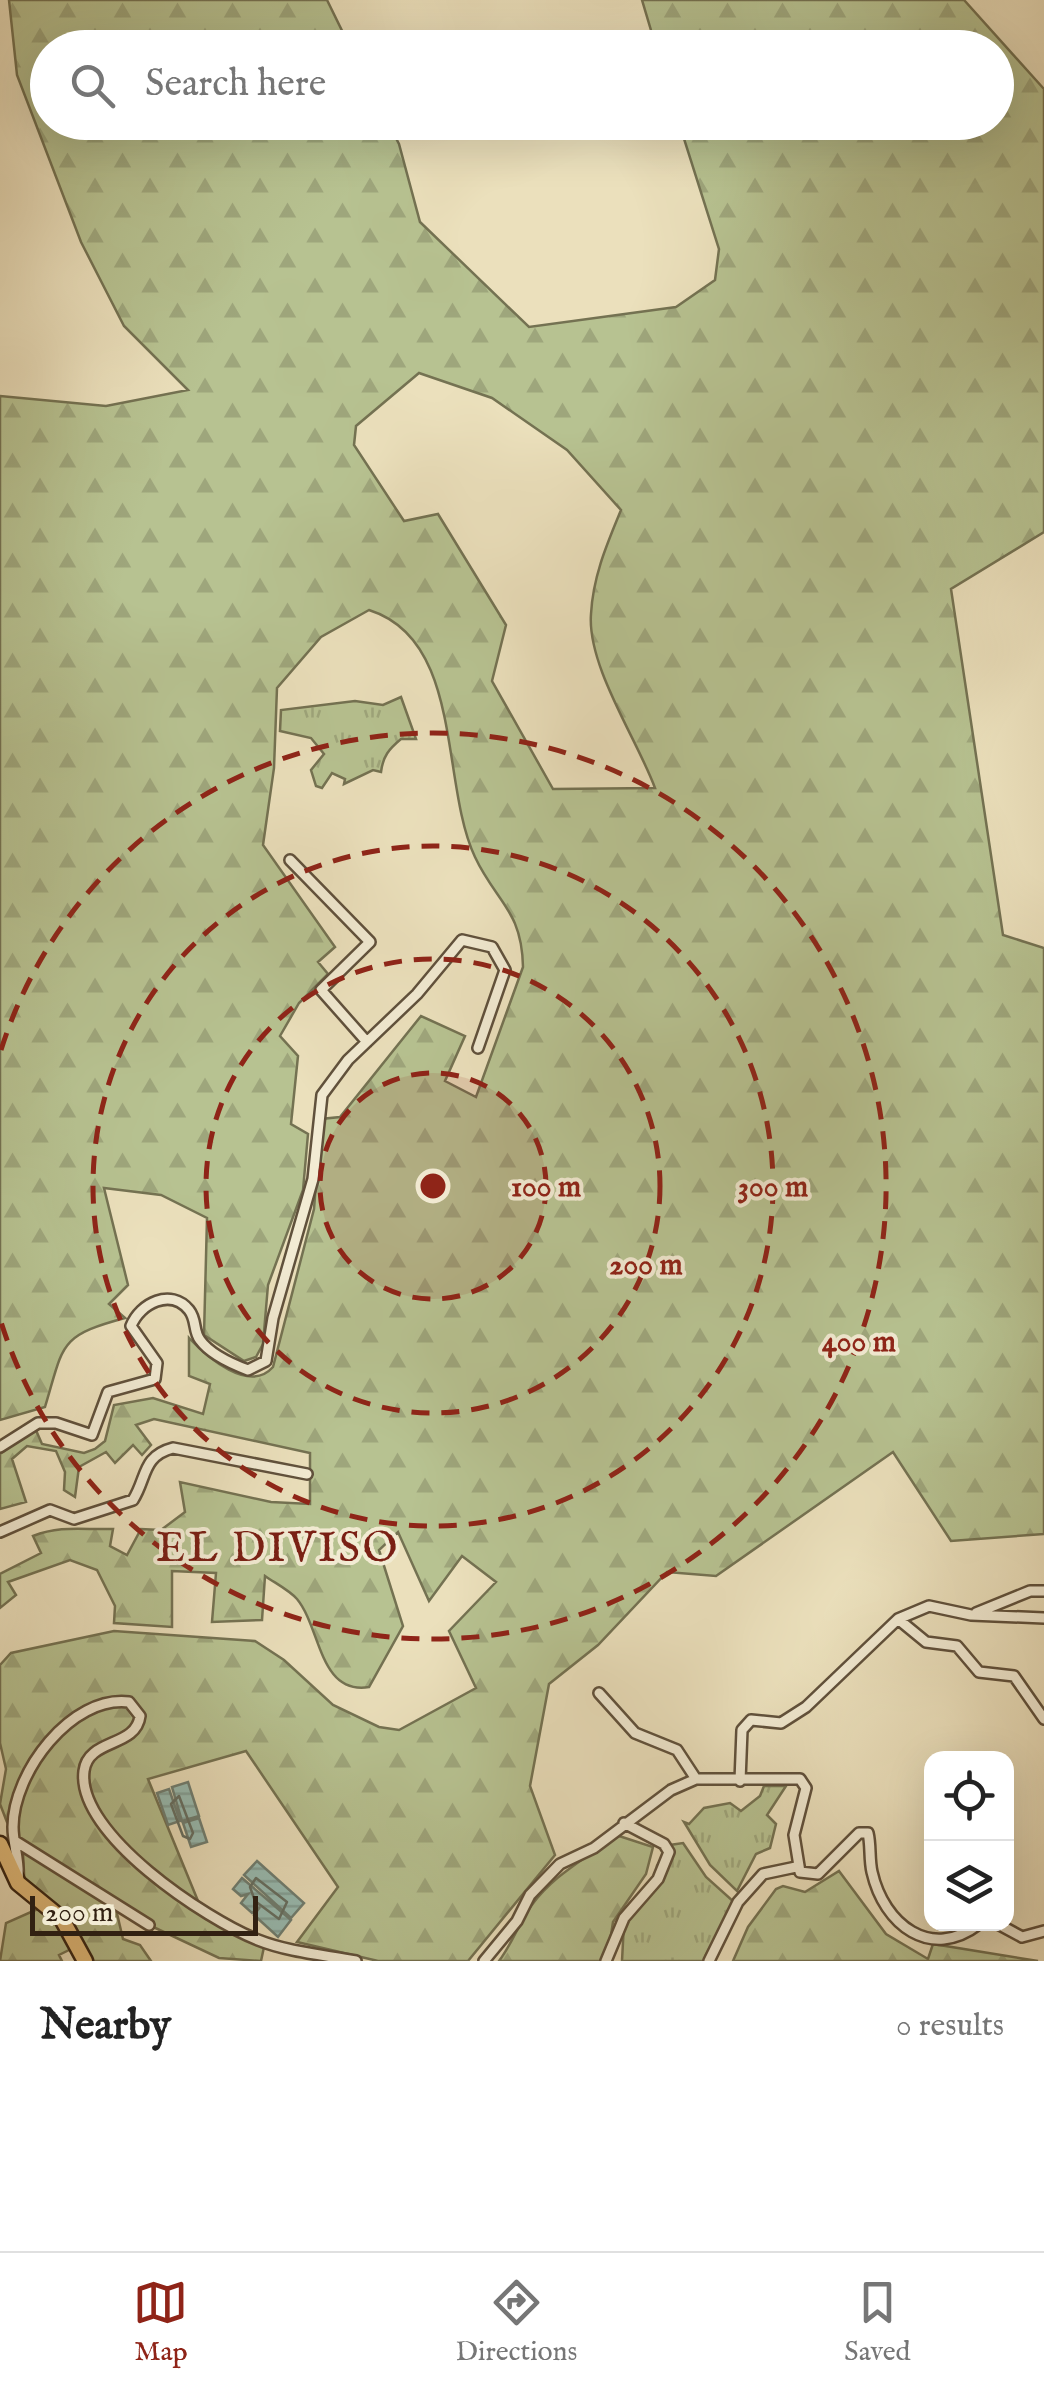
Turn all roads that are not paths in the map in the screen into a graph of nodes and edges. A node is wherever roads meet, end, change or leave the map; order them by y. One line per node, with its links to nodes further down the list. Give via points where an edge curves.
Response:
1 (290, 860): 2 (street, via 370,942 321,990)
2 (367, 1042): 3 (street, via 456,945 472,939 492,947 504,970); 4 (street, via 322,1095 312,1180 260,1367 239,1367 203,1344 181,1303 153,1302 132,1326 157,1364 155,1379 108,1392 92,1435 48,1422)
3 (478, 1048)
4 (0, 1447)
5 (307, 1474): 6 (street, via 174,1448 144,1468 129,1502 74,1519 56,1510 41,1512)
6 (0, 1532)
7 (1044, 1591): 8 (street)
8 (971, 1615): 9 (street); 10 (street, via 930,1606)
9 (1044, 1618)
10 (898, 1619): 12 (street, via 926,1642 957,1646 978,1672 1014,1676); 14 (street, via 806,1707 781,1722 752,1720 742,1730)
11 (599, 1694): 13 (street, via 634,1733 677,1750)
12 (1044, 1719)
13 (696, 1778): 14 (street); 15 (street)
14 (740, 1781): 17 (street, via 790,1777 806,1784 795,1823)
15 (624, 1823): 24 (street, via 552,1871); 25 (street, via 668,1852 658,1879 624,1918)
16 (8, 1843): 18 (street); 22 (highway, via 18,1883 62,1919); 23 (street, via 46,1742 86,1712 129,1702 139,1724 99,1748 84,1768 84,1791 107,1829 140,1864 220,1922 261,1942)
17 (796, 1868): 19 (street, via 818,1874 859,1833 868,1833 871,1869 894,1918 926,1938 947,1942); 26 (street, via 764,1874 738,1902)
18 (149, 1925)
19 (970, 1931)
20 (1011, 1931): 21 (street, via 1022,1937)
21 (1044, 1931)
22 (85, 1961)
23 (356, 1961)
24 (484, 1961)
25 (606, 1961)
26 (710, 1961)

